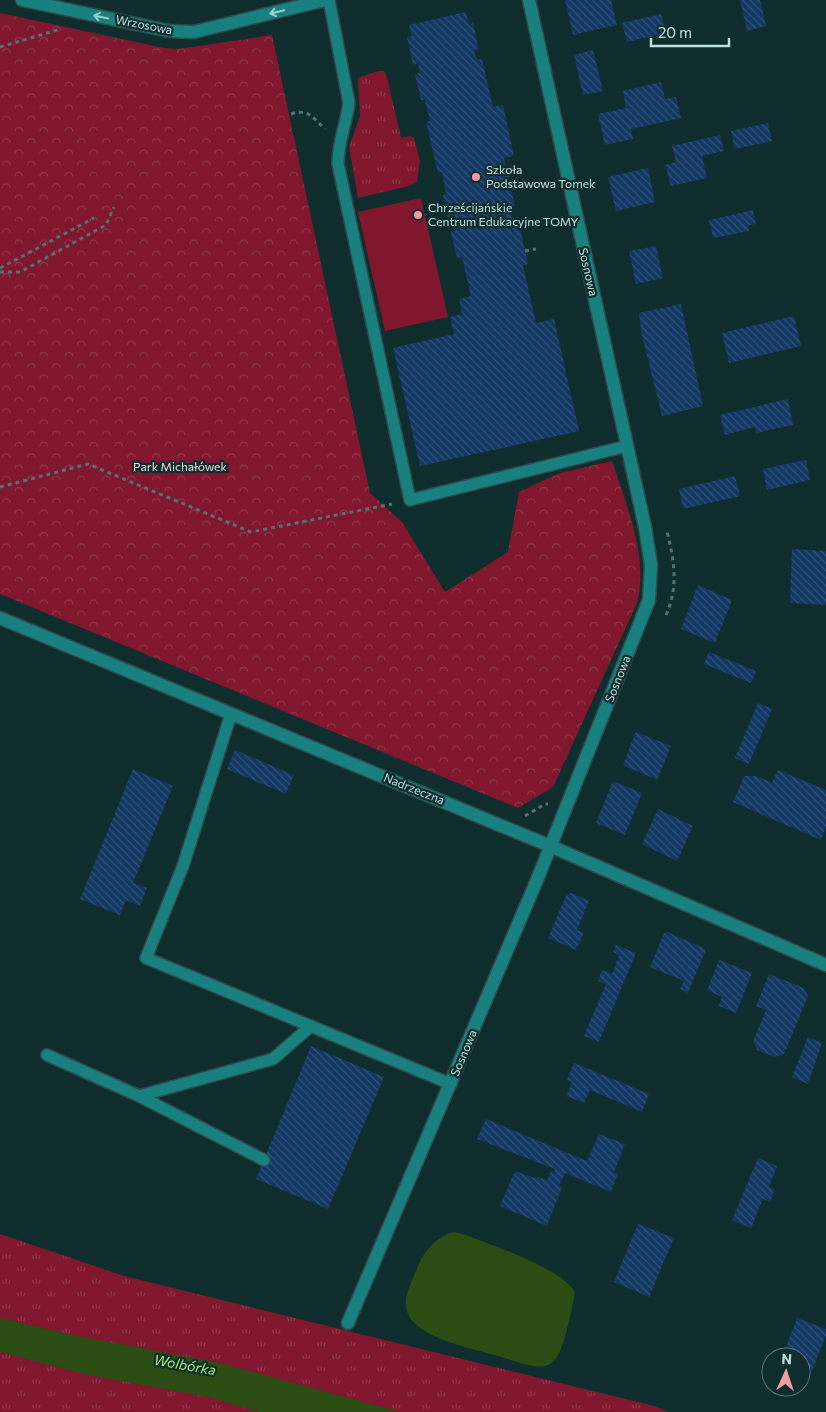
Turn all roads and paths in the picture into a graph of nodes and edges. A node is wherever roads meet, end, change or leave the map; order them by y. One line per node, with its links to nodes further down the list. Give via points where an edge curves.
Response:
1 (22, 0): 2 (street, Wrzosowa, one-way to 1, via 194,32 169,31)
2 (325, 0)
3 (329, 0): 8 (lane, via 349,103)
4 (529, 0): 14 (street, Sosnowa)
5 (65, 28): 6 (path)
6 (0, 47)
7 (291, 114): 8 (path, via 299,111 310,113)
8 (338, 144): 16 (lane, via 338,164)
9 (114, 207): 13 (path, via 106,225 20,272)
10 (94, 218): 13 (path)
11 (536, 249): 12 (path)
12 (525, 251)
13 (0, 270)
14 (627, 446): 16 (lane); 19 (street, Sosnowa, via 651,565 649,600)
15 (0, 487): 16 (path, via 88,464 251,532)
16 (410, 500)
17 (0, 618): 18 (street, Nadrzeczna)
18 (231, 714): 19 (street, Nadrzeczna); 21 (lane, via 183,866 146,958)
19 (550, 846): 20 (street, Nadrzeczna); 23 (street, Sosnowa)
20 (826, 965)
21 (311, 1026): 23 (lane); 24 (lane, via 273,1059)
22 (47, 1055): 24 (lane)
23 (451, 1084): 26 (street, Sosnowa)
24 (139, 1096): 25 (lane)
25 (264, 1160)
26 (348, 1322)

